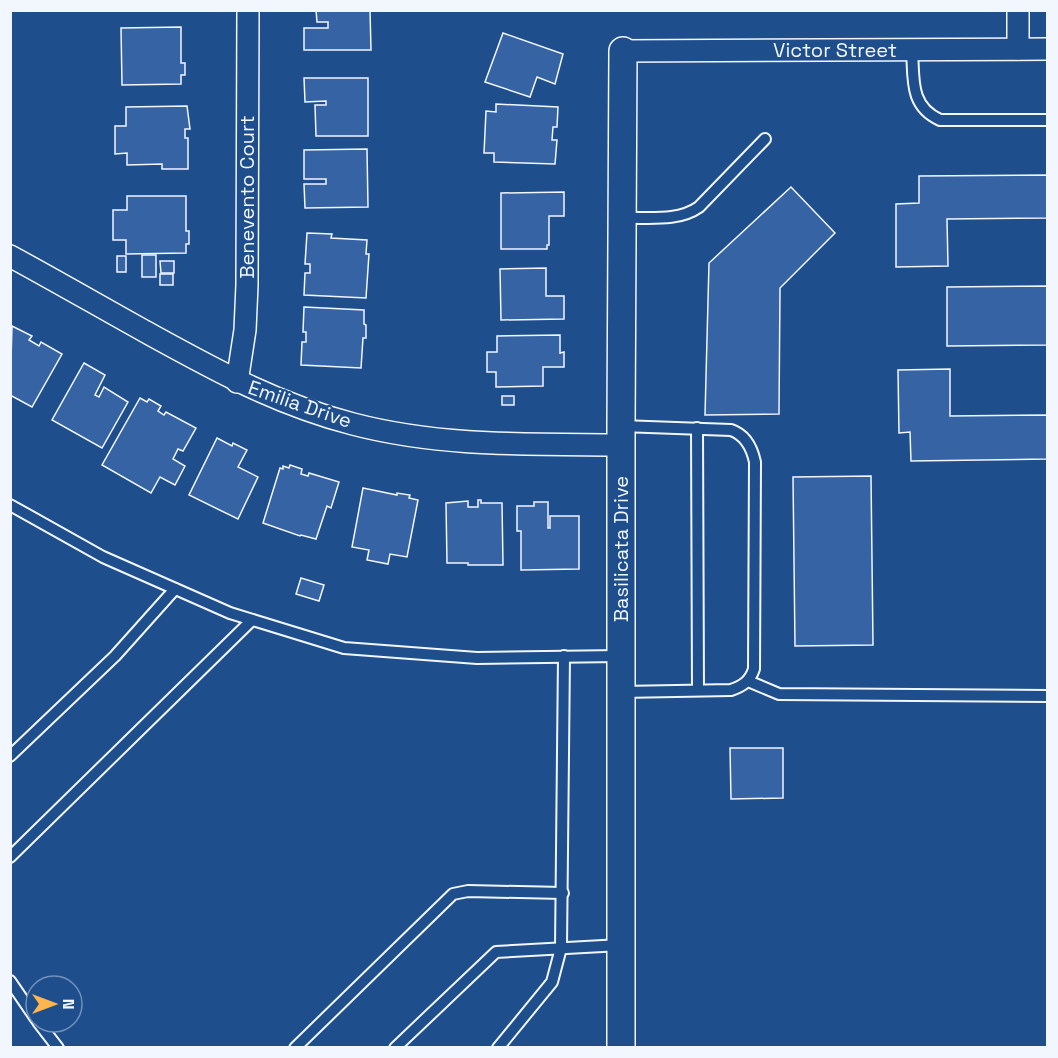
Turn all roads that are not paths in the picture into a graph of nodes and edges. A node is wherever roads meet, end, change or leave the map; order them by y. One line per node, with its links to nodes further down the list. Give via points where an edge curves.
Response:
1 (248, 10): 11 (street, Benevento Court, via 247,285)
2 (1018, 10): 4 (street)
3 (912, 49): 4 (street, Victor Street); 6 (street, Victor Street); 7 (lane, via 915,93 931,116 940,120)
4 (1018, 49): 5 (street, Victor Street)
5 (1047, 49)
6 (623, 51): 9 (street, Basilicata Drive)
7 (1047, 120)
8 (765, 139): 9 (lane, via 690,214)
9 (622, 218): 13 (street, Basilicata Drive)
10 (10, 256): 11 (street, Emilia Drive)
11 (237, 382): 13 (street, Emilia Drive, via 289,404 354,424 420,437 487,443)
12 (697, 428): 13 (lane); 19 (lane, via 736,431 750,445 756,462 753,669); 20 (lane)
13 (621, 435): 18 (street, Basilicata Drive)
14 (10, 505): 15 (lane, via 103,557)
15 (175, 589): 16 (lane); 23 (lane, via 115,656)
16 (252, 620): 17 (lane, via 344,648 477,658); 24 (lane)
17 (564, 656): 18 (lane); 25 (lane)
18 (621, 656): 21 (street, Basilicata Drive)
19 (748, 681): 20 (lane, via 731,690); 22 (lane, via 779,694)
20 (698, 690): 21 (lane)
21 (621, 692): 26 (street, Basilicata Drive)
22 (1047, 696)
23 (10, 756)
24 (10, 857)
25 (563, 893): 27 (lane); 32 (lane, via 453,894)
26 (621, 945): 27 (lane); 35 (street, Basilicata Drive)
27 (561, 948): 33 (lane, via 496,952); 34 (lane, via 552,981)
28 (10, 981): 29 (lane)
29 (24, 1001)
30 (48, 1034): 31 (lane)
31 (58, 1047)
32 (296, 1047)
33 (395, 1047)
34 (498, 1047)
35 (621, 1047)

